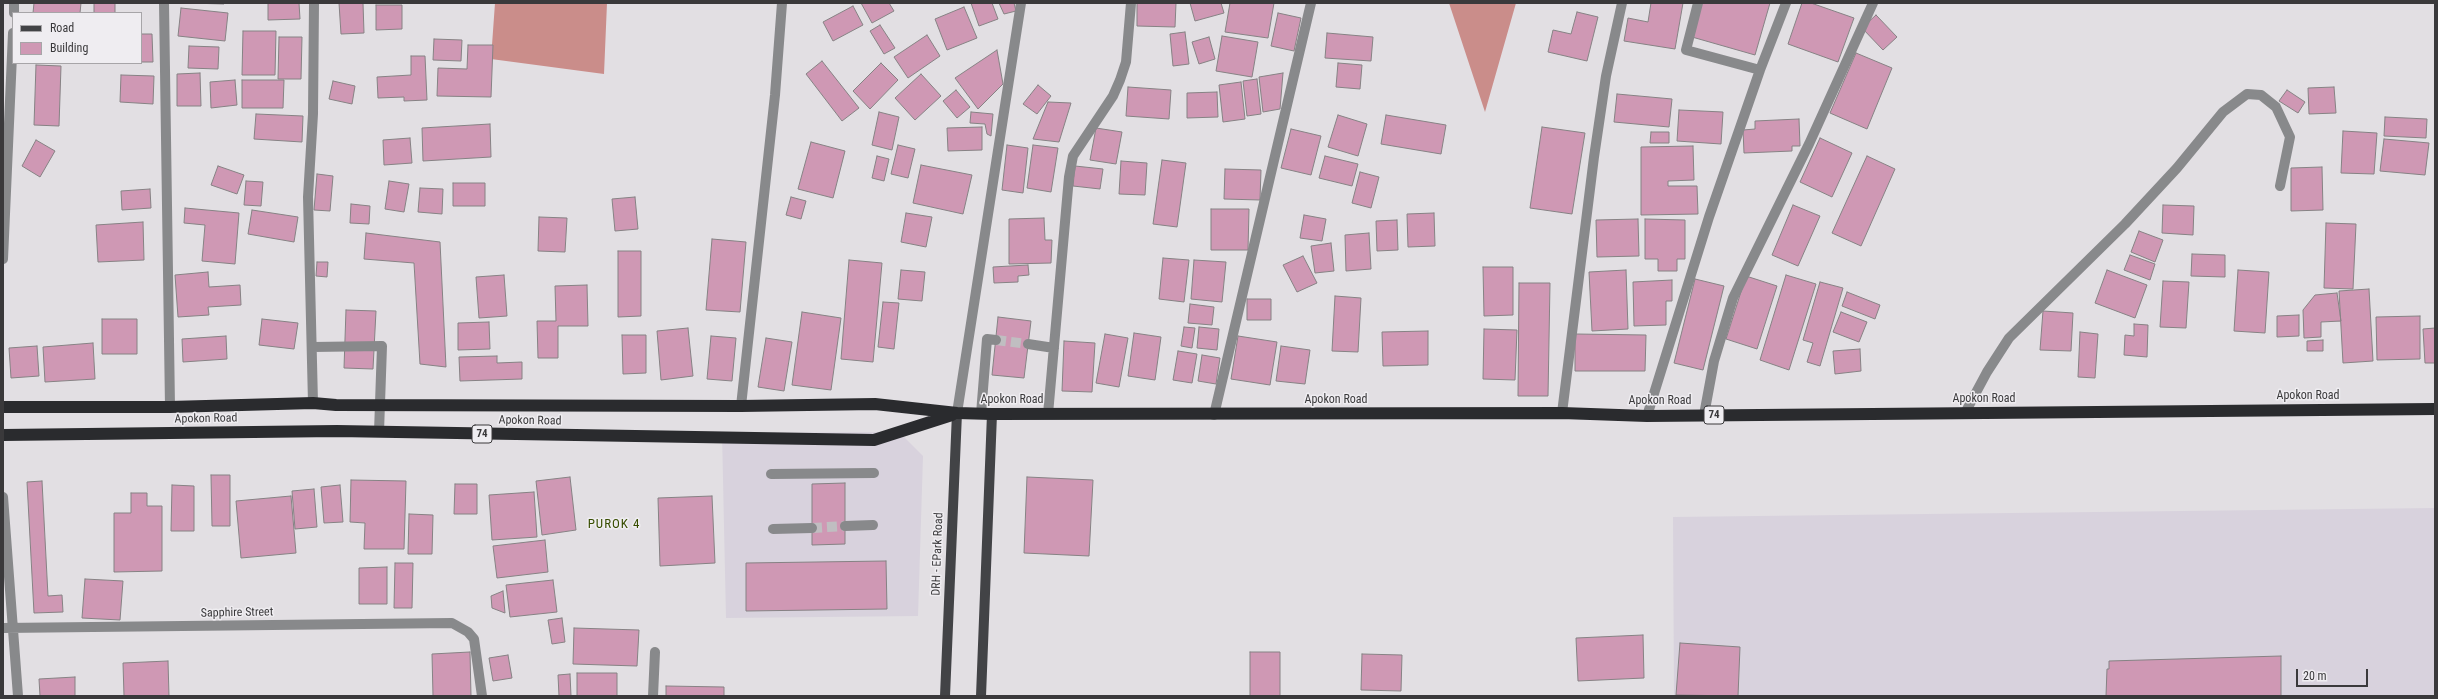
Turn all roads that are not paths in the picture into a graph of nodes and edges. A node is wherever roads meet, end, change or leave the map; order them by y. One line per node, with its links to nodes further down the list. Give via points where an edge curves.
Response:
1 (164, 3): 23 (street)
2 (314, 3): 17 (street, via 313,114 308,197)
3 (782, 3): 21 (street, via 775,96)
4 (1021, 3): 25 (street)
5 (1131, 3): 18 (street, via 1126,62 1120,80 1113,96 1073,156)
6 (1311, 3): 30 (street)
7 (1622, 3): 26 (street, via 1606,76 1594,157)
8 (1698, 3): 12 (street, via 1686,50)
9 (1786, 3): 12 (street)
10 (1873, 3): 31 (street, via 1809,144 1733,298 1714,361)
11 (12, 56): 14 (street)
12 (1760, 70): 32 (street, via 1709,217)
13 (2280, 186): 27 (street, via 2290,137 2276,107 2262,95 2247,94 2223,112 2177,168 2125,224 2009,338)
14 (3, 259)
15 (996, 340): 28 (street, via 987,339)
16 (1028, 344): 18 (street)
17 (313, 347): 19 (street); 20 (street, via 382,346)
18 (1054, 348): 29 (street)
19 (313, 403): 20 (highway, Apokon Road / 74); 23 (highway, Apokon Road / 74)
20 (380, 405): 21 (highway, Apokon Road / 74); 33 (street)
21 (741, 406): 25 (highway, Apokon Road / 74, via 876,404)
22 (3, 407): 23 (highway, Apokon Road / 74)
23 (170, 407)
24 (2435, 409): 27 (highway, Apokon Road / 74)
25 (957, 413): 28 (highway, Apokon Road / 74); 33 (highway, Apokon Road / 74, via 874,440); 47 (main road, DRH - EPark Road)
26 (1562, 413): 30 (highway, Apokon Road / 74); 32 (highway, Apokon Road / 74)
27 (1965, 413): 31 (highway, Apokon Road / 74)
28 (986, 414): 29 (highway, Apokon Road / 74); 48 (main road)
29 (1048, 414): 30 (highway, Apokon Road / 74)
30 (1214, 414)
31 (1704, 415): 32 (highway, Apokon Road / 74)
32 (1647, 416)
33 (380, 432): 34 (highway, Apokon Road / 74)
34 (3, 435)
35 (874, 473): 36 (street)
36 (771, 474)
37 (3, 497): 42 (street)
38 (874, 525): 39 (street)
39 (845, 526)
40 (812, 528): 41 (street)
41 (773, 529)
42 (8, 628): 44 (street); 45 (street, Sapphire Street, via 452,623 468,632 474,639)
43 (655, 652): 46 (street)
44 (18, 696)
45 (482, 696)
46 (653, 696)
47 (945, 696)
48 (981, 696)

